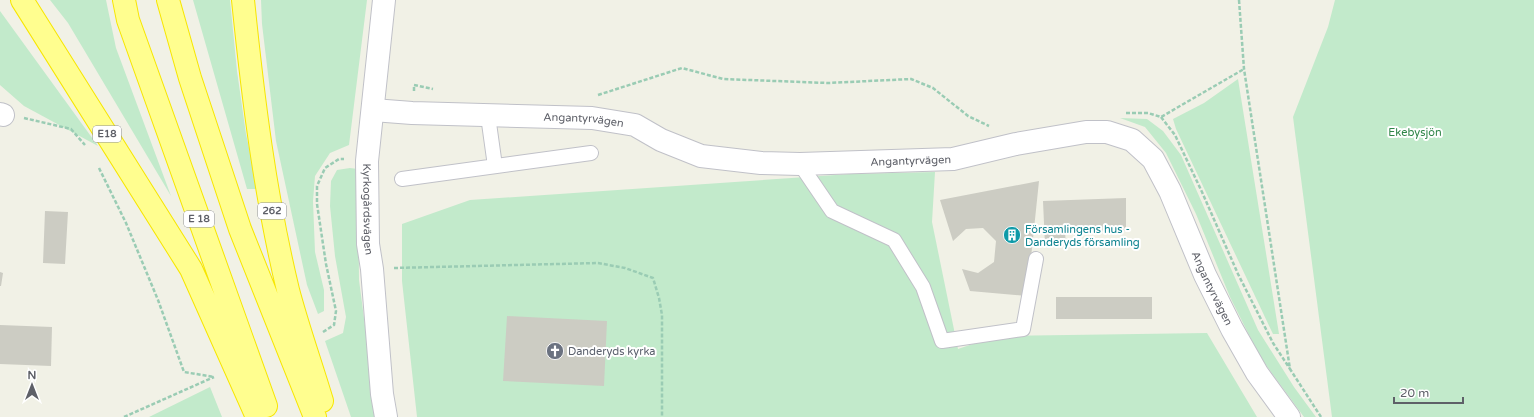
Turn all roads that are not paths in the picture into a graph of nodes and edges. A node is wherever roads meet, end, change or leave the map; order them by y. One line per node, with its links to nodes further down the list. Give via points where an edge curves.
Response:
1 (22, 0): 13 (highway, E18, via 191,269)
2 (124, 0): 14 (highway, E 18, via 128,20)
3 (168, 0): 15 (highway, via 190,78 240,230)
4 (244, 0): 16 (highway, 262, via 253,92 270,202 289,291)
5 (384, 0): 6 (street, Kyrkogårdsvägen)
6 (373, 110): 7 (street, Angantyrvägen); 17 (street, Kyrkogårdsvägen, via 367,161 368,244)
7 (488, 116): 9 (street, Angantyrvägen, via 592,118 636,124 661,140 701,156 760,163); 10 (lane)
8 (591, 153): 10 (lane)
9 (800, 164): 12 (lane, via 832,211 894,240 923,287 942,341 1023,329); 18 (street, Angantyrvägen, via 953,159 1016,144 1086,132 1107,132 1132,140 1153,159 1232,329 1257,373)
10 (495, 166): 11 (lane)
11 (402, 179)
12 (1036, 260)
13 (257, 417)
14 (270, 417)
15 (315, 417)
16 (327, 417)
17 (386, 417)
18 (1289, 417)

